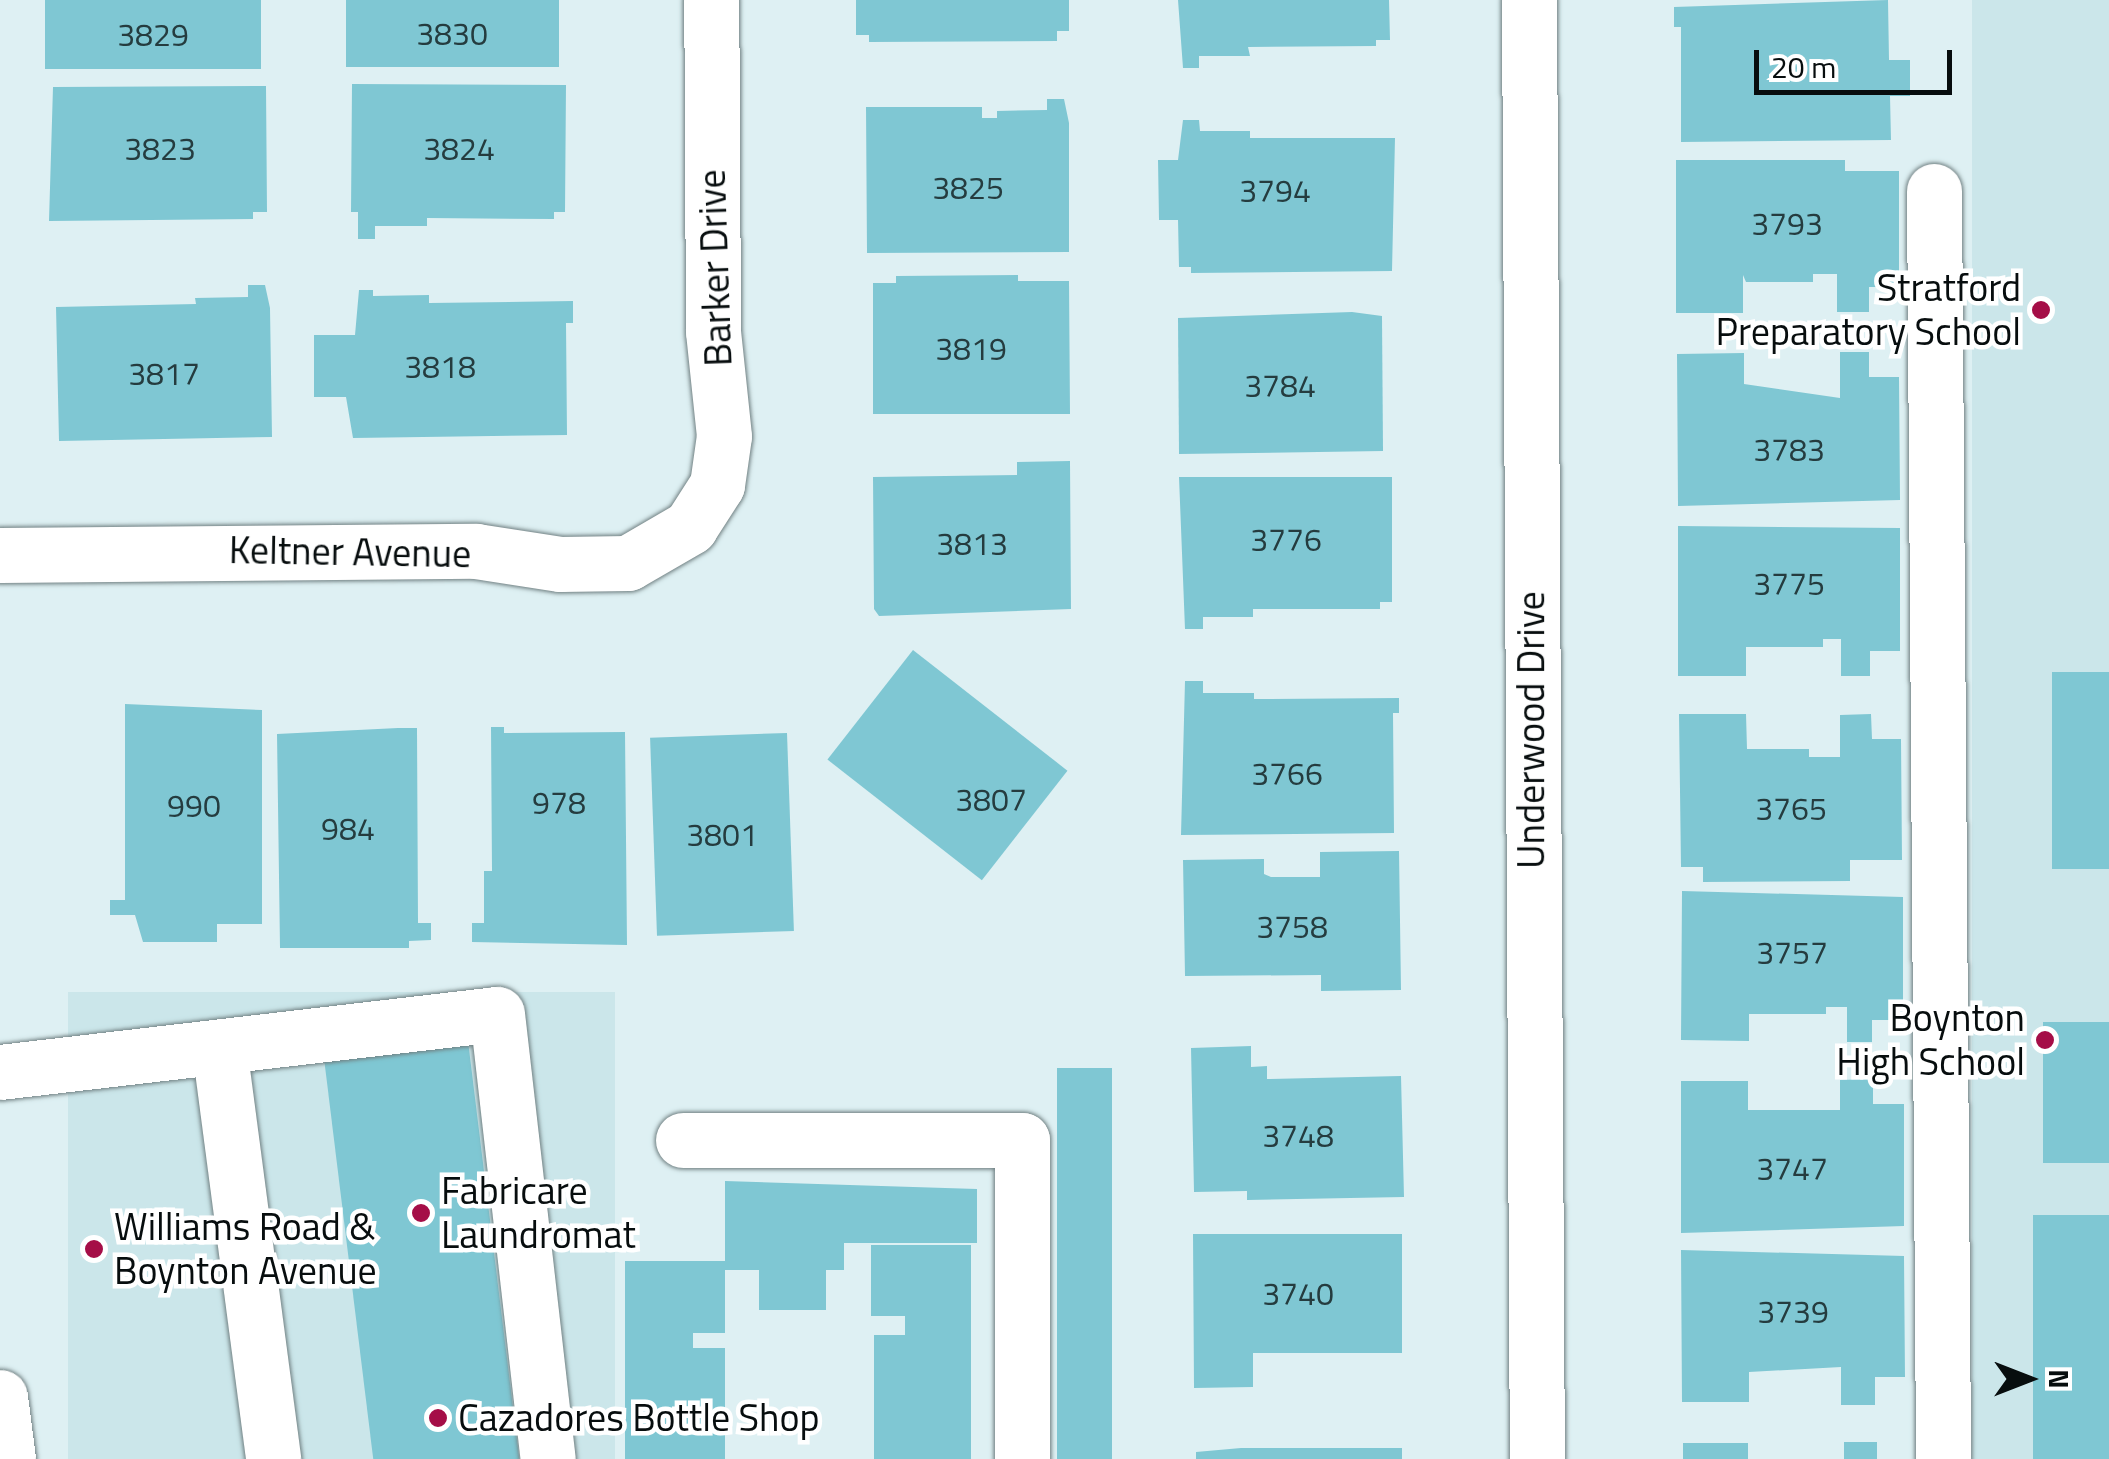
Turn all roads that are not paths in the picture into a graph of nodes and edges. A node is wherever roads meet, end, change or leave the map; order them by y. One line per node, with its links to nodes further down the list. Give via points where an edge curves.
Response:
1 (712, 0): 4 (street, Barker Drive, via 713,331 724,436 717,485)
2 (1529, 0): 14 (street, Underwood Drive)
3 (1934, 191): 15 (street)
4 (690, 527): 5 (street, Keltner Avenue, via 628,563 560,564 476,551)
5 (0, 555)
6 (219, 1047): 7 (street); 11 (street); 12 (street, via 497,1014)
7 (0, 1072)
8 (683, 1140): 13 (street, via 1022,1140)
9 (0, 1396): 10 (street)
10 (8, 1459)
11 (273, 1459)
12 (548, 1459)
13 (1022, 1459)
14 (1537, 1459)
15 (1943, 1459)

